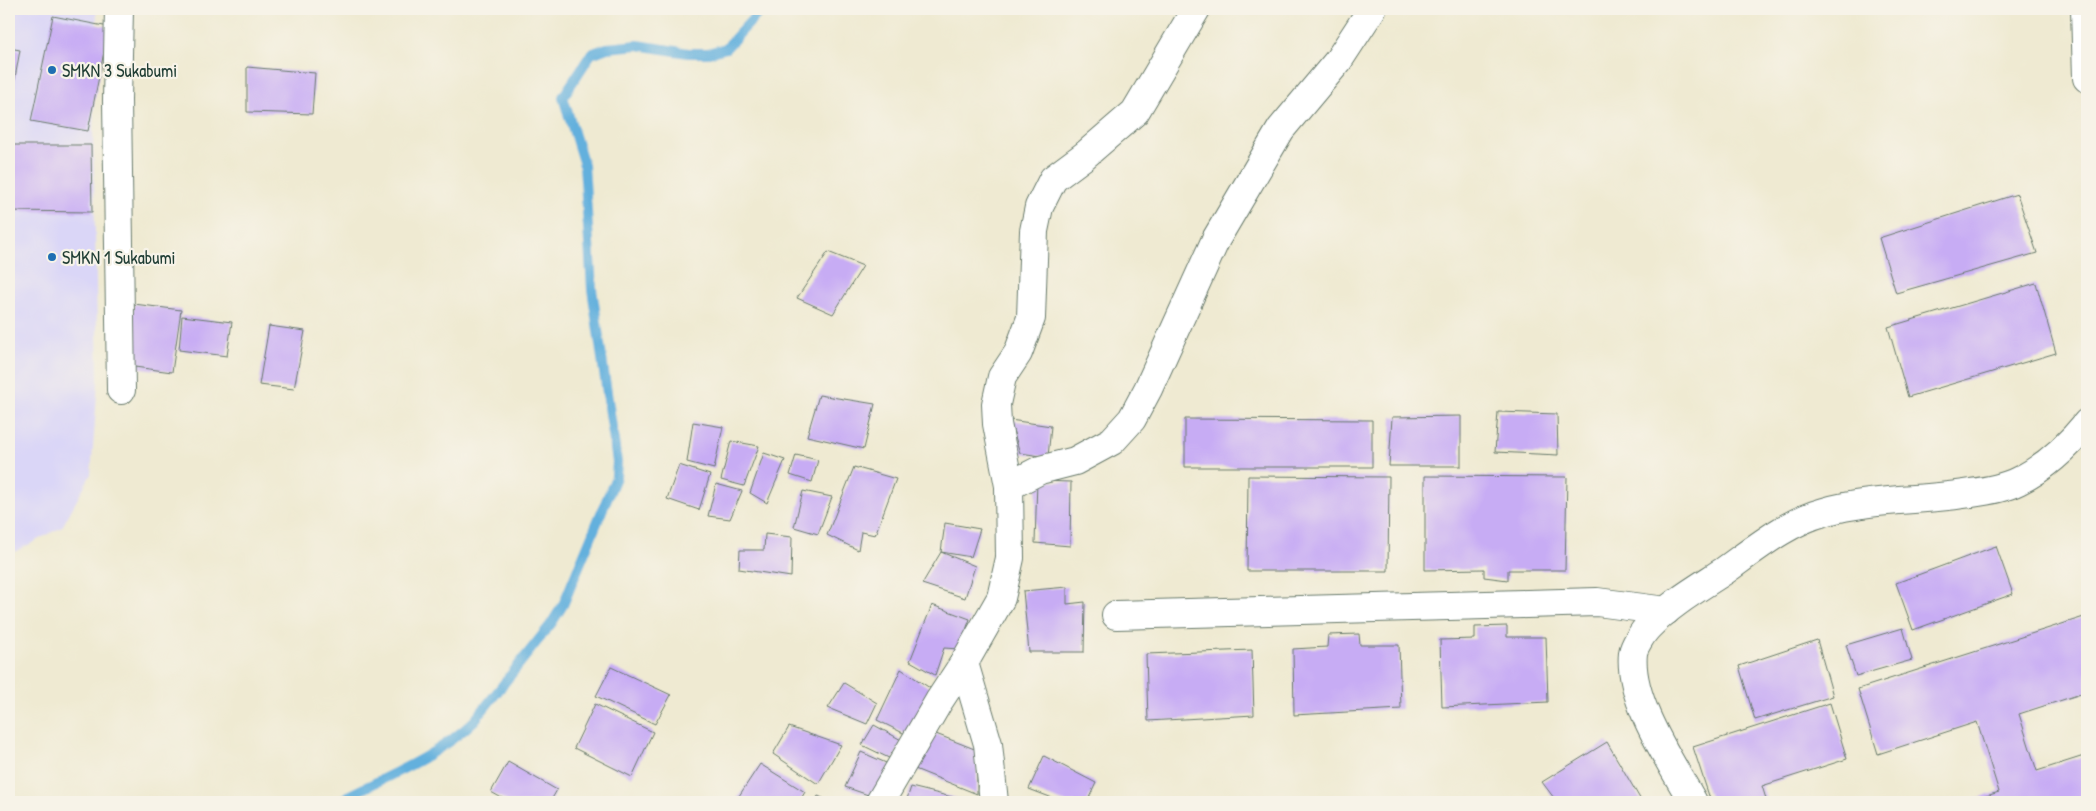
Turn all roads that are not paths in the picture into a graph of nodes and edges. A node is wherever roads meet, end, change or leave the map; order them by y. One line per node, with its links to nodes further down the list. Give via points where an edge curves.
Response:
1 (119, 9): 6 (street)
2 (1196, 9): 8 (street, via 1135,112 1053,179 1038,207 1034,230 1031,318 1018,353 1002,377 996,404)
3 (1372, 9): 8 (street, via 1338,61 1282,129 1216,239 1132,419 1112,441 1075,461 1040,470)
4 (2085, 9): 5 (street)
5 (2087, 78)
6 (121, 390)
7 (2087, 423): 9 (street, via 2046,463 2018,481 1956,496 1858,505 1824,512 1789,526)
8 (1009, 486): 11 (street, via 1010,558 1006,583)
9 (1666, 611): 10 (street, via 1597,602); 14 (street, via 1646,628 1633,652 1634,678 1644,713)
10 (1116, 615)
11 (964, 664): 12 (street); 13 (street, via 988,744)
12 (880, 802)
13 (994, 802)
14 (1693, 802)

